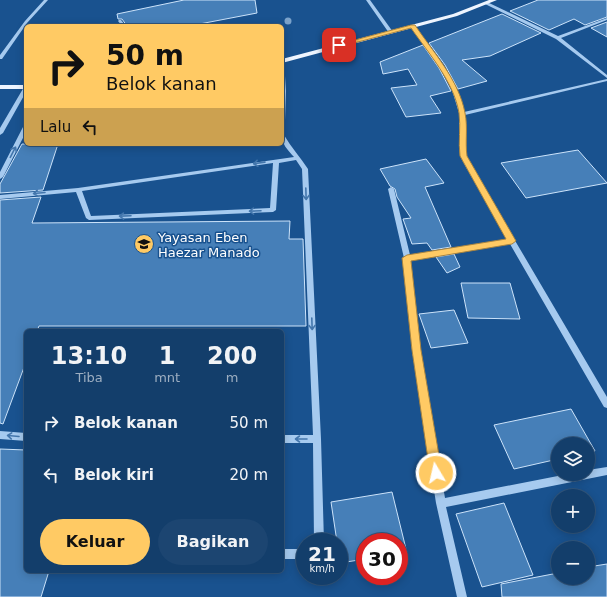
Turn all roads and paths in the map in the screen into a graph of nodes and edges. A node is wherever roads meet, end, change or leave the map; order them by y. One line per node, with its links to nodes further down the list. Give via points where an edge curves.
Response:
1 (46, 0): 7 (street)
2 (368, 0): 11 (street)
3 (494, 0): 4 (main road)
4 (486, 3): 10 (main road, via 455,15); 12 (street)
5 (607, 19): 12 (street)
6 (120, 21): 8 (street)
7 (25, 24)
8 (122, 24)
9 (24, 25): 13 (street)
10 (413, 26): 11 (main road); 19 (street, via 445,73 456,93)
11 (391, 32): 14 (main road)
12 (558, 38): 15 (street)
13 (0, 58)
14 (284, 60)
15 (607, 79): 19 (street)
16 (0, 87): 17 (main road)
17 (24, 87)
18 (24, 91): 21 (street)
19 (462, 114): 29 (street, via 464,156)
20 (24, 131): 25 (street, one-way to 20)
21 (0, 133)
22 (284, 140): 23 (street)
23 (298, 158): 24 (street); 35 (street, one-way to 35, via 305,169)
24 (276, 161): 27 (street, one-way to 27); 27 (street, one-way to 27, via 273,210 89,218)
25 (0, 177)
26 (390, 189): 30 (street)
27 (78, 190): 28 (street, one-way to 28)
28 (0, 197)
29 (512, 241): 30 (street); 31 (street)
30 (407, 258): 37 (street, via 416,350)
31 (607, 404)
32 (0, 435): 33 (street, one-way to 32)
33 (24, 437)
34 (284, 438): 35 (street, one-way to 34)
35 (317, 439): 38 (street)
36 (607, 471): 37 (street)
37 (441, 503): 41 (street)
38 (319, 533)
39 (284, 554): 40 (street)
40 (296, 554)
41 (462, 597)

